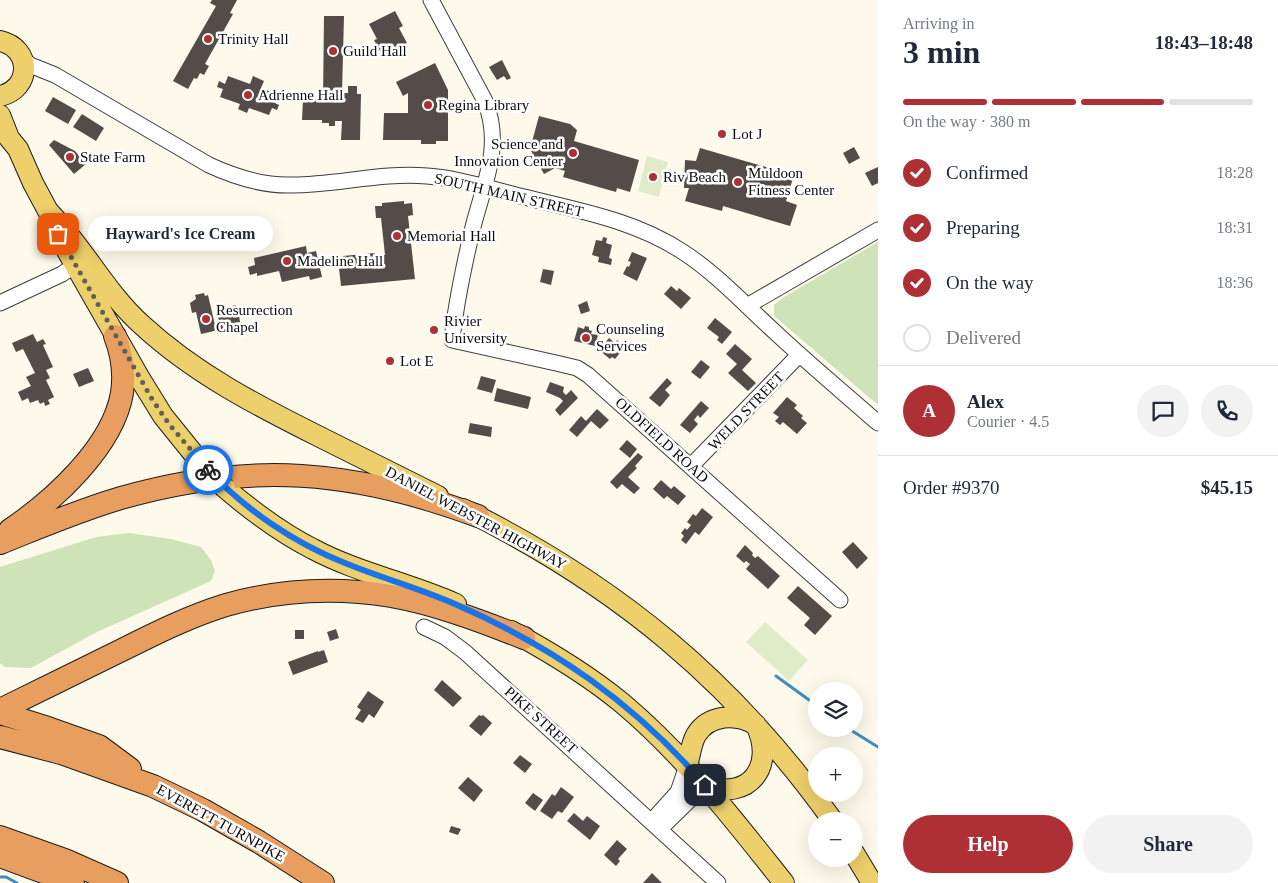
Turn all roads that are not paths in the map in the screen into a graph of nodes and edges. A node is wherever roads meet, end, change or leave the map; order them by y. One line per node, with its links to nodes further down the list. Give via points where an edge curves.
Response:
1 (431, 0): 8 (street, via 490,113 493,149)
2 (0, 41): 3 (main road, via 14,48)
3 (22, 58): 4 (street, SOUTH MAIN STREET); 5 (main road, via 24,74)
4 (63, 81): 5 (street, SOUTH MAIN STREET, via 37,78); 8 (street, SOUTH MAIN STREET, via 209,165 255,181 305,185 416,175)
5 (11, 90): 7 (main road, via 10,107)
6 (0, 115): 7 (main road, via 9,138)
7 (18, 149): 10 (main road, via 58,234)
8 (484, 186): 12 (street, SOUTH MAIN STREET, via 623,222 648,232 684,252); 16 (street, OLDFIELD ROAD, via 461,278 452,340 577,368 602,385)
9 (878, 230): 12 (street)
10 (81, 262): 11 (street); 13 (main road); 17 (main road, DANIEL WEBSTER HIGHWAY, via 140,324 205,374 278,416)
11 (0, 304)
12 (747, 306): 14 (street, SOUTH MAIN STREET)
13 (115, 336): 18 (highway, via 123,365 123,387 118,409 107,432 84,465 61,489); 22 (main road, bridge, via 158,408 205,468 254,511 313,549 451,602)
14 (799, 355): 15 (street, SOUTH MAIN STREET); 16 (street, WELD STREET)
15 (878, 423)
16 (692, 466): 20 (street, OLDFIELD ROAD)
17 (478, 516): 19 (highway, via 429,498 373,484 308,476 254,475 200,481 137,494); 24 (main road, DANIEL WEBSTER HIGHWAY, via 562,563 639,616 697,665)
18 (0, 536)
19 (0, 543)
20 (840, 600)
21 (424, 627): 30 (street, PIKE STREET, via 465,652)
22 (524, 638): 23 (highway, via 454,613 393,597 342,591 283,594 226,605 189,618); 26 (main road, via 574,668 622,703)
23 (0, 712): 28 (highway, via 99,746)
24 (756, 725): 26 (main road, via 732,717 710,722 694,740); 27 (main road, via 763,755 759,771 752,780 734,790); 29 (main road, DANIEL WEBSTER HIGHWAY)
25 (3, 737): 28 (highway, EVERETT TURNPIKE, via 61,753)
26 (688, 766): 27 (main road); 30 (street, via 678,792)
27 (705, 785): 30 (street); 38 (main road)
28 (153, 786): 36 (highway, EVERETT TURNPIKE, via 259,842)
29 (826, 812)
30 (656, 826): 37 (street, PIKE STREET)
31 (0, 837): 35 (highway)
32 (0, 856): 34 (highway)
33 (862, 867): 39 (main road)
34 (73, 883)
35 (117, 883)
36 (322, 883)
37 (718, 883)
38 (784, 883)
39 (872, 883)

